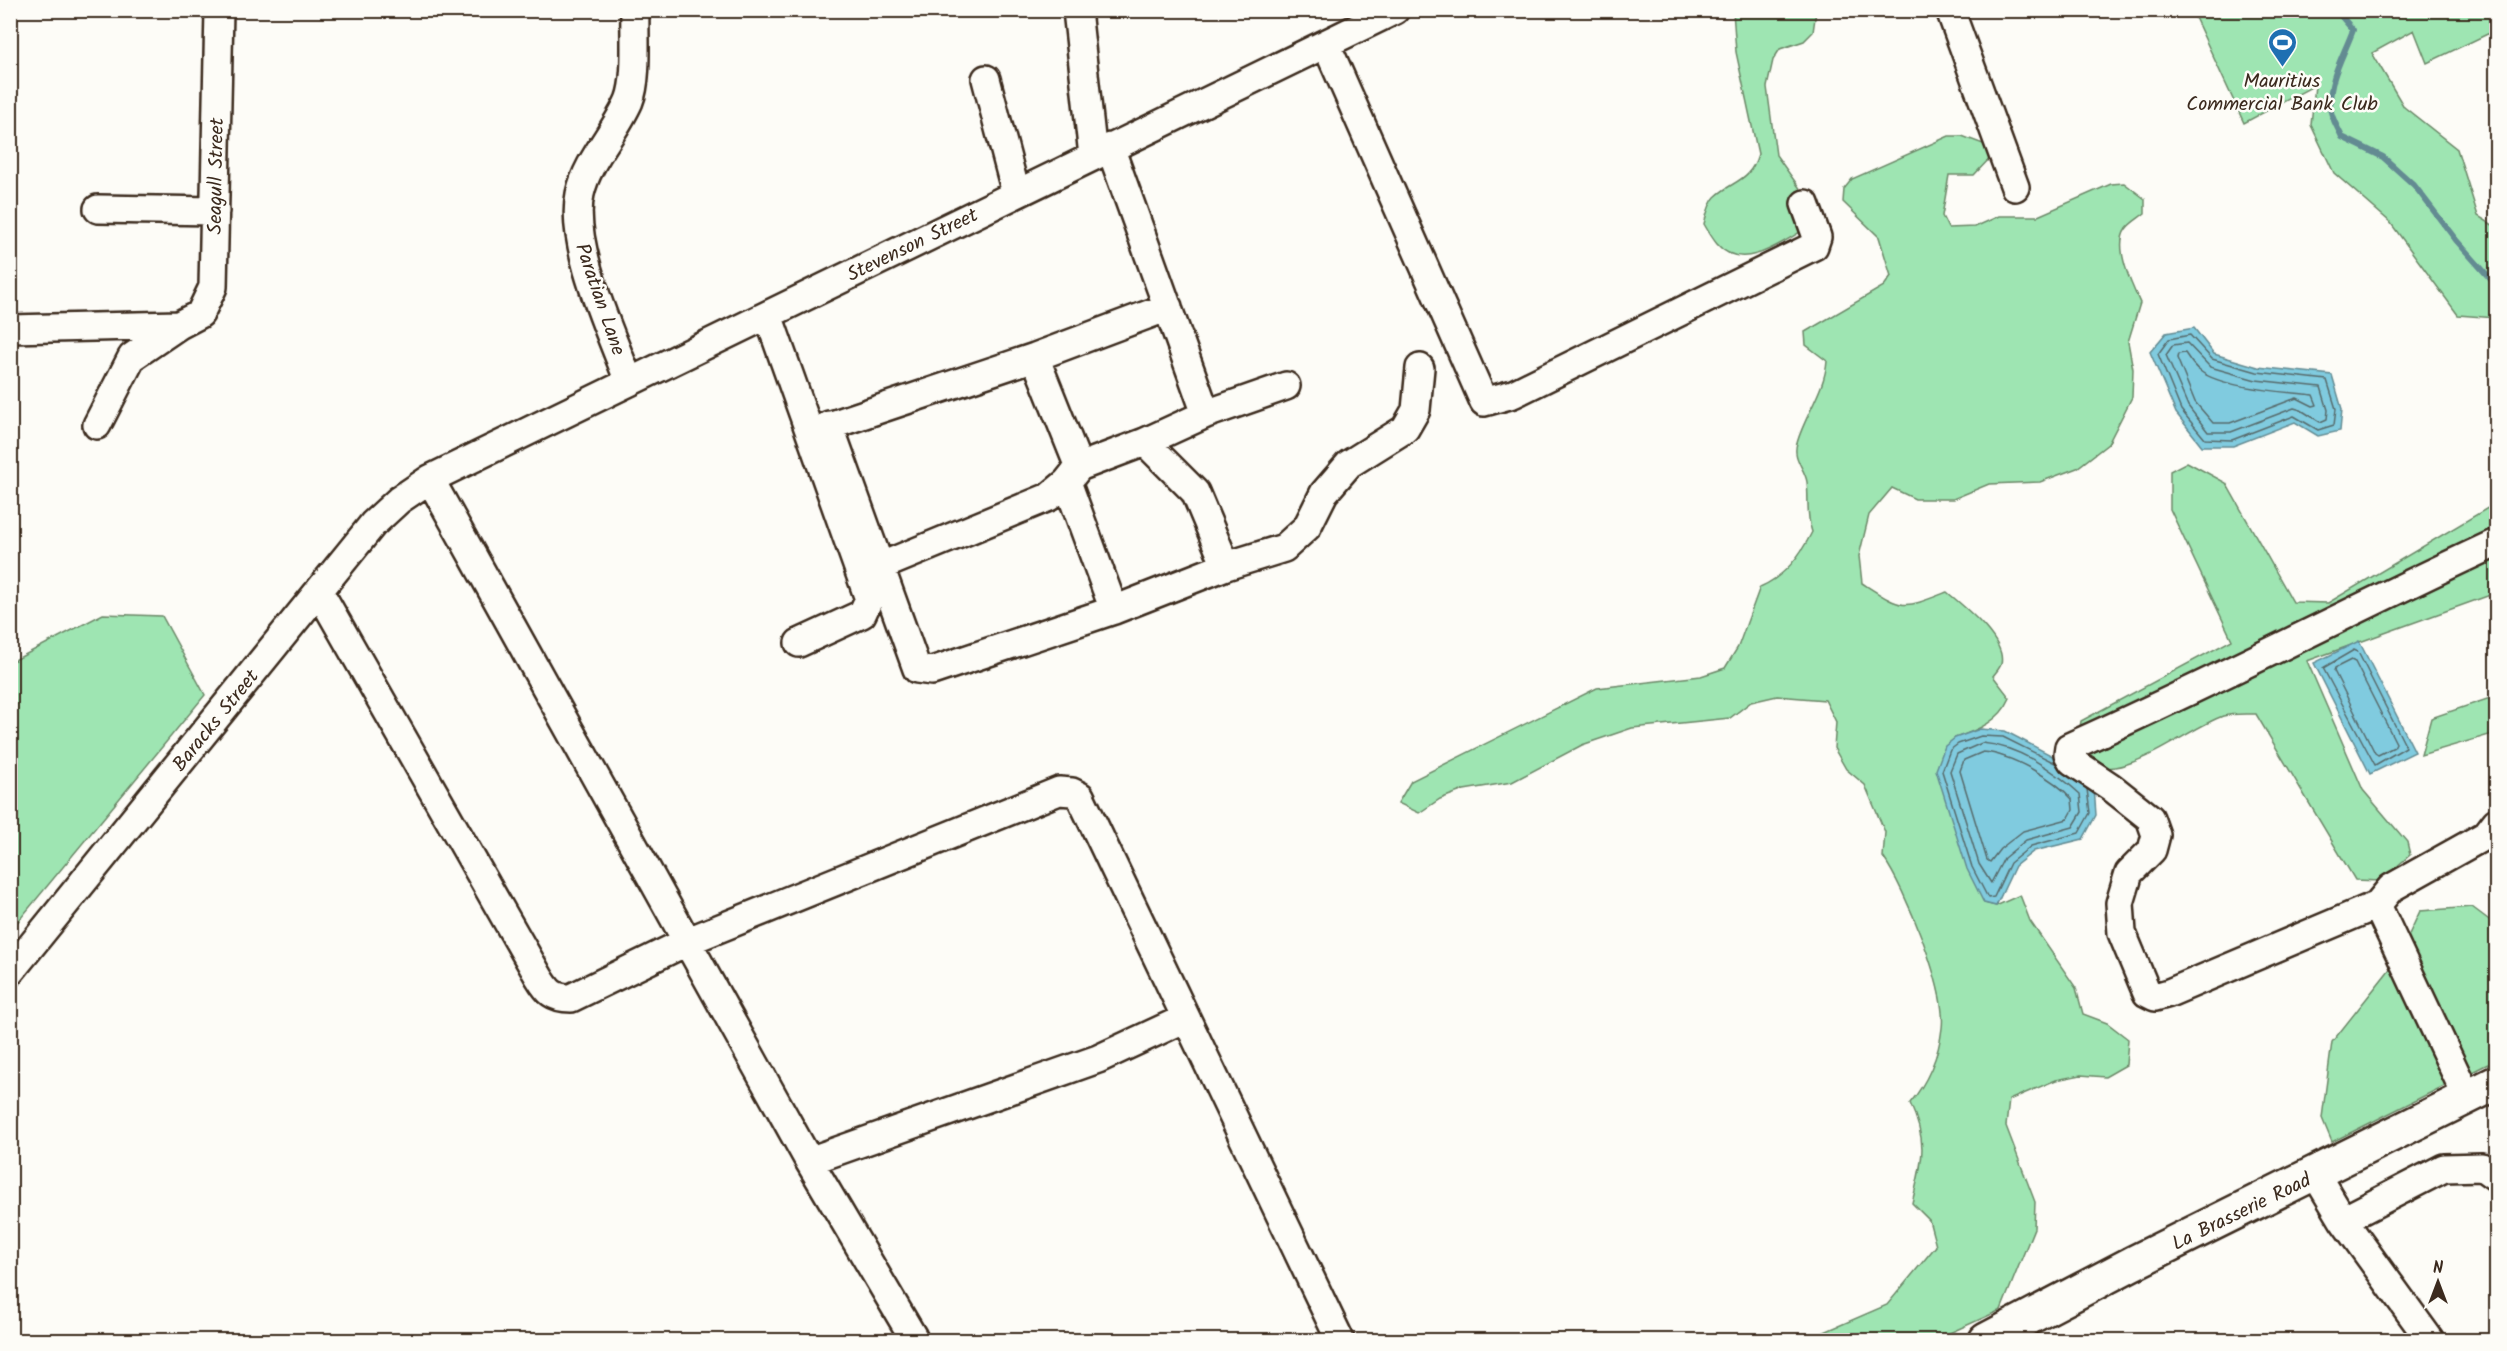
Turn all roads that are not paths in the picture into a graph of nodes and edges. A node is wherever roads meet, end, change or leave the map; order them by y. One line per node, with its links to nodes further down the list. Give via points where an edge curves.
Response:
1 (219, 10): 13 (street, Seagull Street)
2 (635, 10): 20 (street, Paratian Lane, via 629,100 584,184 578,222 581,246)
3 (1077, 10): 8 (street)
4 (1395, 10): 6 (street, Stevenson Street)
5 (1950, 10): 9 (street)
6 (1326, 44): 8 (street, Stevenson Street); 11 (street, via 1484,402 1513,394 1815,246 1817,237)
7 (986, 79): 10 (street)
8 (1101, 152): 10 (street, Stevenson Street); 14 (street)
9 (2015, 187)
10 (1016, 194): 15 (street, Stevenson Street)
11 (1805, 204)
12 (98, 209): 13 (street)
13 (215, 211): 16 (street, Seagull Street, via 213,287 200,314)
14 (1168, 307): 18 (street); 22 (street)
15 (768, 315): 20 (street, Stevenson Street); 24 (street)
16 (179, 325): 17 (street); 23 (street, Seagull Street, via 132,357)
17 (10, 329)
18 (1035, 357): 24 (street); 26 (street)
19 (1420, 368): 29 (street, via 1416,410 1405,429 1349,464 1324,493 1307,527 1284,548)
20 (629, 382): 27 (street, Stevenson Street)
21 (1286, 386): 22 (street)
22 (1206, 414): 25 (street)
23 (97, 425)
24 (820, 429): 30 (street); 33 (street, via 869,599 862,614)
25 (1145, 442): 26 (street); 29 (street, via 1195,492)
26 (1073, 474): 30 (street, via 1048,497); 32 (street)
27 (430, 479): 31 (street, Baracks Street, via 373,524); 36 (street)
28 (2496, 543): 35 (street, via 2069,747 2072,761 2150,818 2157,835 2152,850 2128,873 2120,903 2122,933 2147,993 2155,997 2169,993)
29 (1226, 566): 32 (street)
30 (879, 567): 32 (street, via 918,669 932,671)
31 (319, 591): 36 (street, via 548,992 559,998 571,998); 37 (street, Baracks Street)
32 (1113, 610)
33 (799, 643)
34 (2496, 822): 35 (street, via 2486,835 2391,888)
35 (2377, 905): 40 (street)
36 (688, 941): 38 (street, via 1059,791 1072,792 1080,796); 41 (street)
37 (10, 972)
38 (1186, 1018): 41 (street, via 1098,1059); 46 (street)
39 (2496, 1083): 40 (main road, La Brasserie Road)
40 (2467, 1097): 42 (main road, La Brasserie Road)
41 (809, 1161): 45 (street)
42 (2316, 1175): 44 (street); 47 (main road, La Brasserie Road, via 2133,1263)
43 (2496, 1177): 44 (street, via 2482,1167 2444,1168)
44 (2343, 1220): 48 (street)
45 (913, 1337)
46 (1340, 1341)
47 (1986, 1341)
48 (2430, 1341)

